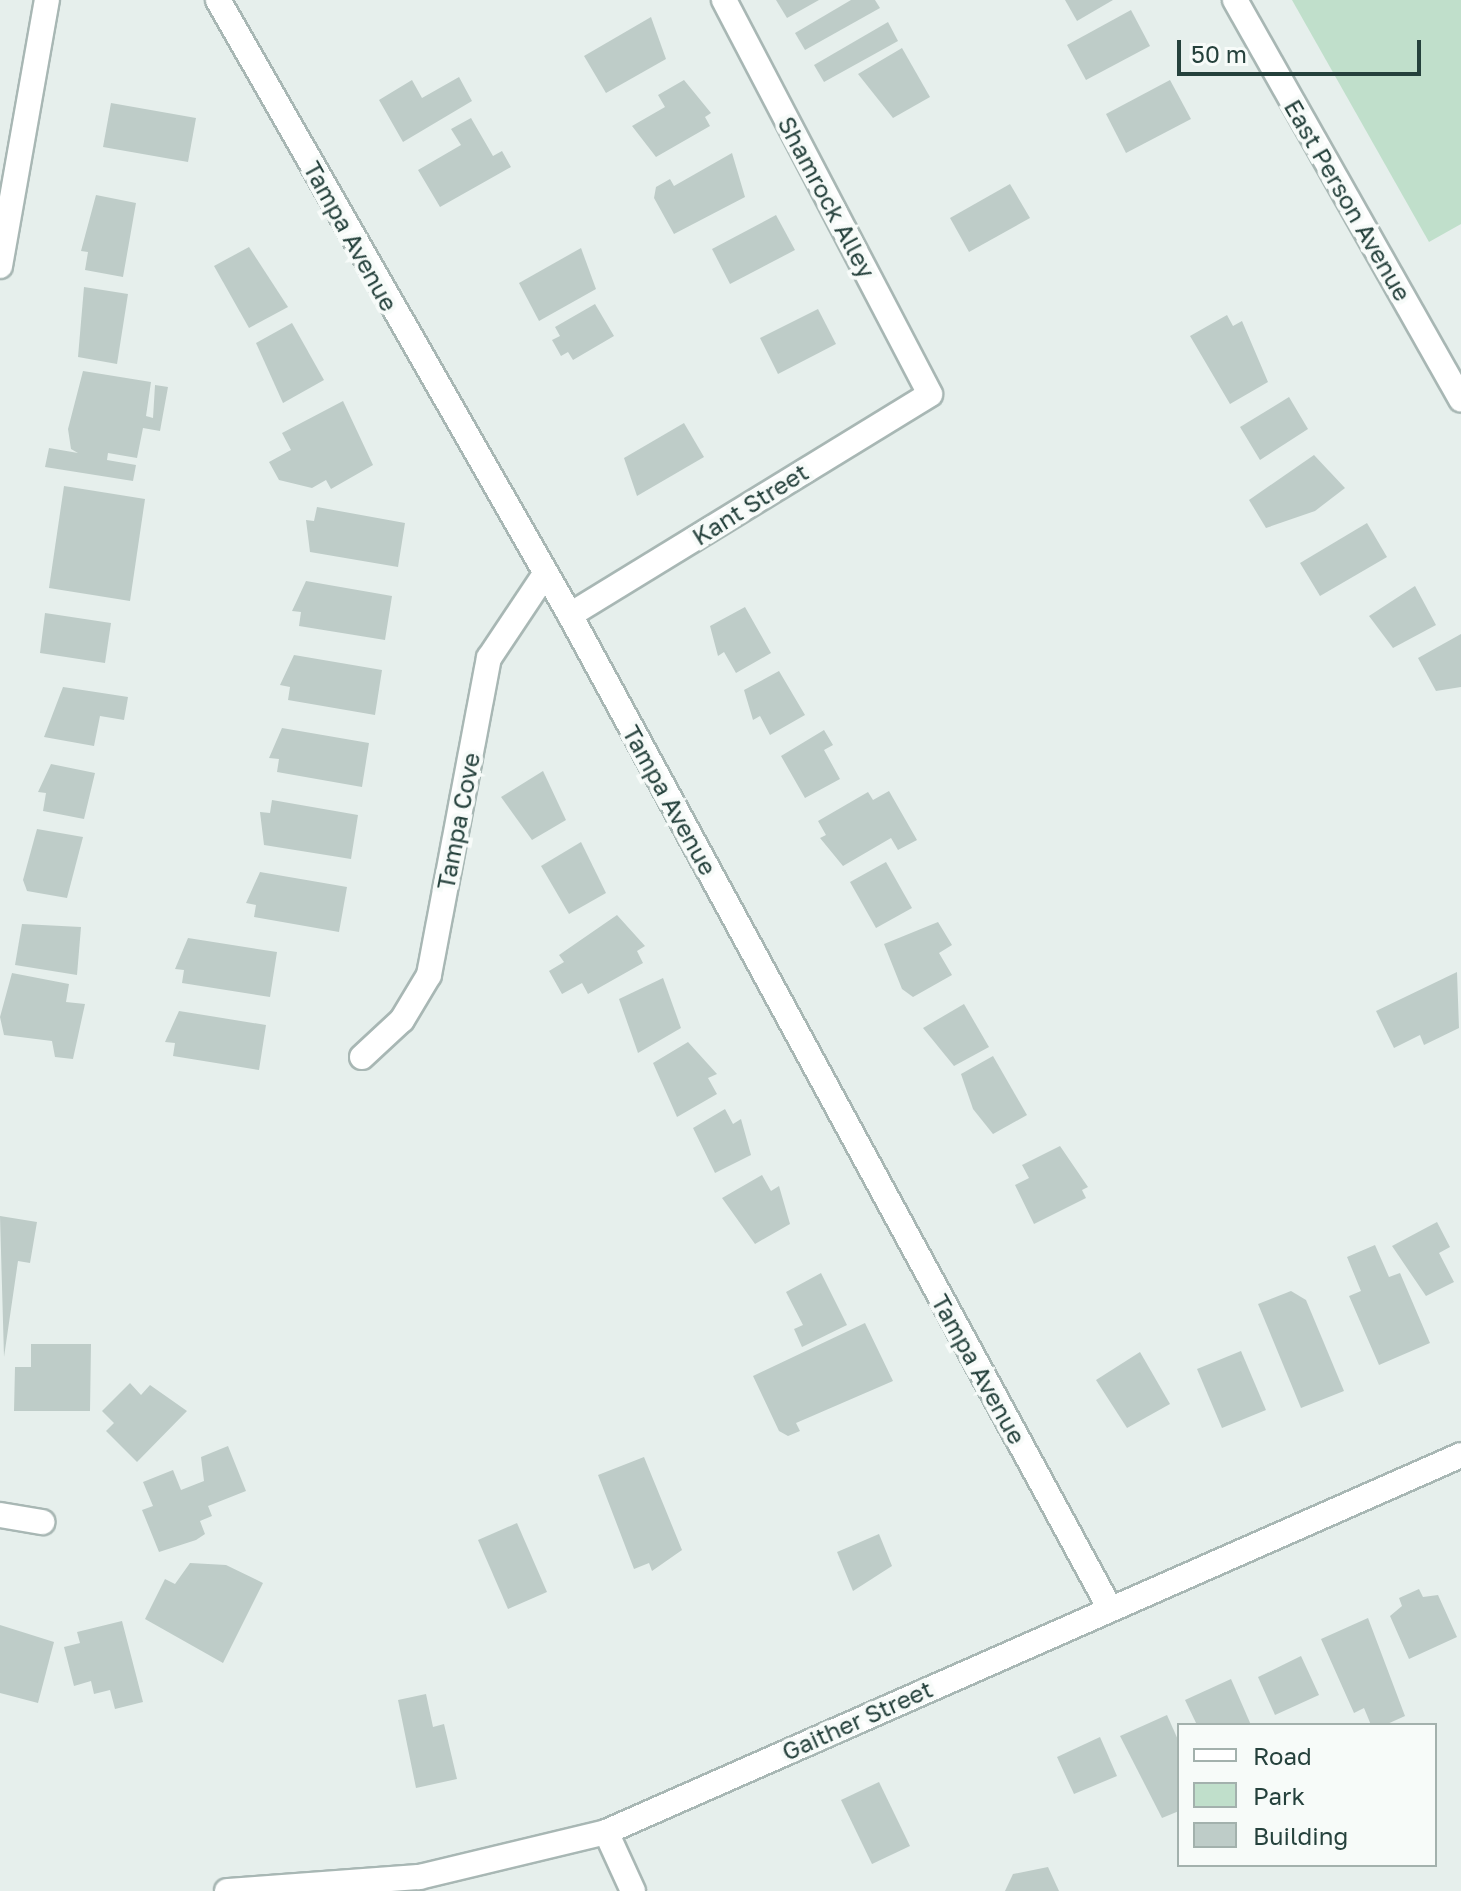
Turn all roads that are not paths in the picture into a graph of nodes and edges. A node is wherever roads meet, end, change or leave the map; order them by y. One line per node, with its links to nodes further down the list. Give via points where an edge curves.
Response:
1 (47, 0): 5 (street)
2 (218, 0): 8 (street, Tampa Avenue)
3 (724, 0): 6 (street, Shamrock Alley)
4 (1235, 0): 7 (street, East Person Avenue)
5 (0, 266)
6 (930, 394): 9 (street, Kant Street)
7 (1461, 399)
8 (543, 577): 9 (street, Tampa Avenue); 10 (street, Tampa Cove, via 489,658 429,975 402,1020)
9 (570, 615): 14 (street, Tampa Avenue)
10 (362, 1057)
11 (1461, 1455): 14 (street, Gaither Street)
12 (0, 1515): 13 (street)
13 (42, 1522)
14 (1109, 1607): 15 (street, Gaither Street)
15 (606, 1832): 16 (street, Gaither Street, via 419,1877); 17 (street)
16 (227, 1891)
17 (633, 1891)

